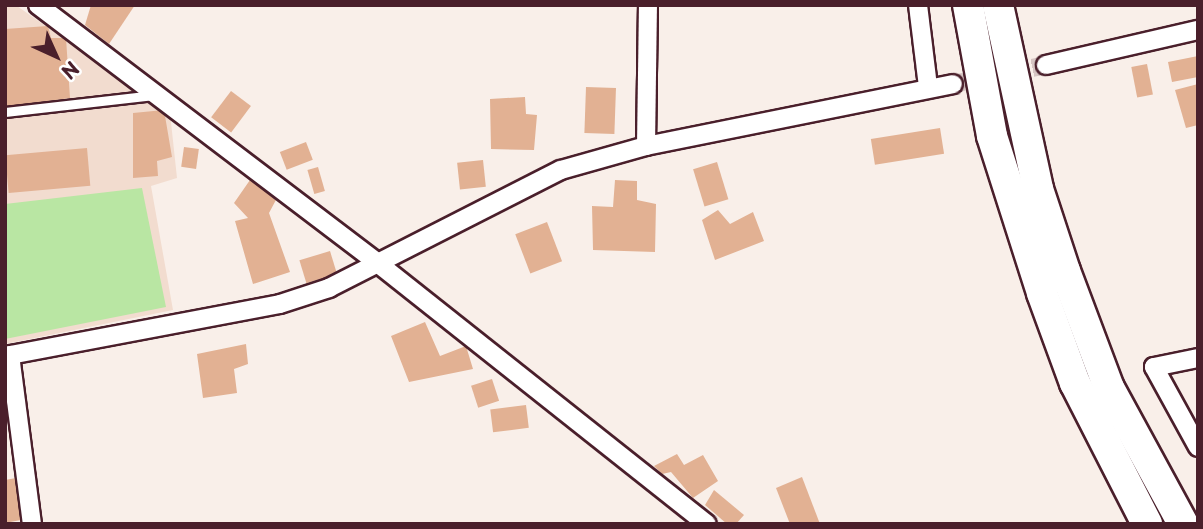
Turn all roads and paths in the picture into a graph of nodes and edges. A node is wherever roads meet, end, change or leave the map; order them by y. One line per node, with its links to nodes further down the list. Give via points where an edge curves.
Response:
1 (38, 5): 10 (street)
2 (648, 5): 12 (street)
3 (918, 5): 9 (street)
4 (968, 5): 19 (highway, via 992,136 1042,293 1074,383)
5 (998, 5): 20 (highway, via 1038,189 1065,271 1110,388)
6 (1198, 30): 7 (street)
7 (1046, 65)
8 (953, 84): 9 (street)
9 (928, 86): 12 (street)
10 (156, 95): 11 (lane); 13 (street)
11 (5, 112)
12 (646, 146): 13 (street, via 561,170)
13 (380, 265): 14 (street, via 280,304); 18 (street)
14 (8, 356): 17 (street)
15 (1198, 358): 16 (street, via 1154,367)
16 (1198, 447)
17 (32, 524)
18 (706, 524)
19 (1147, 524)
20 (1183, 524)

